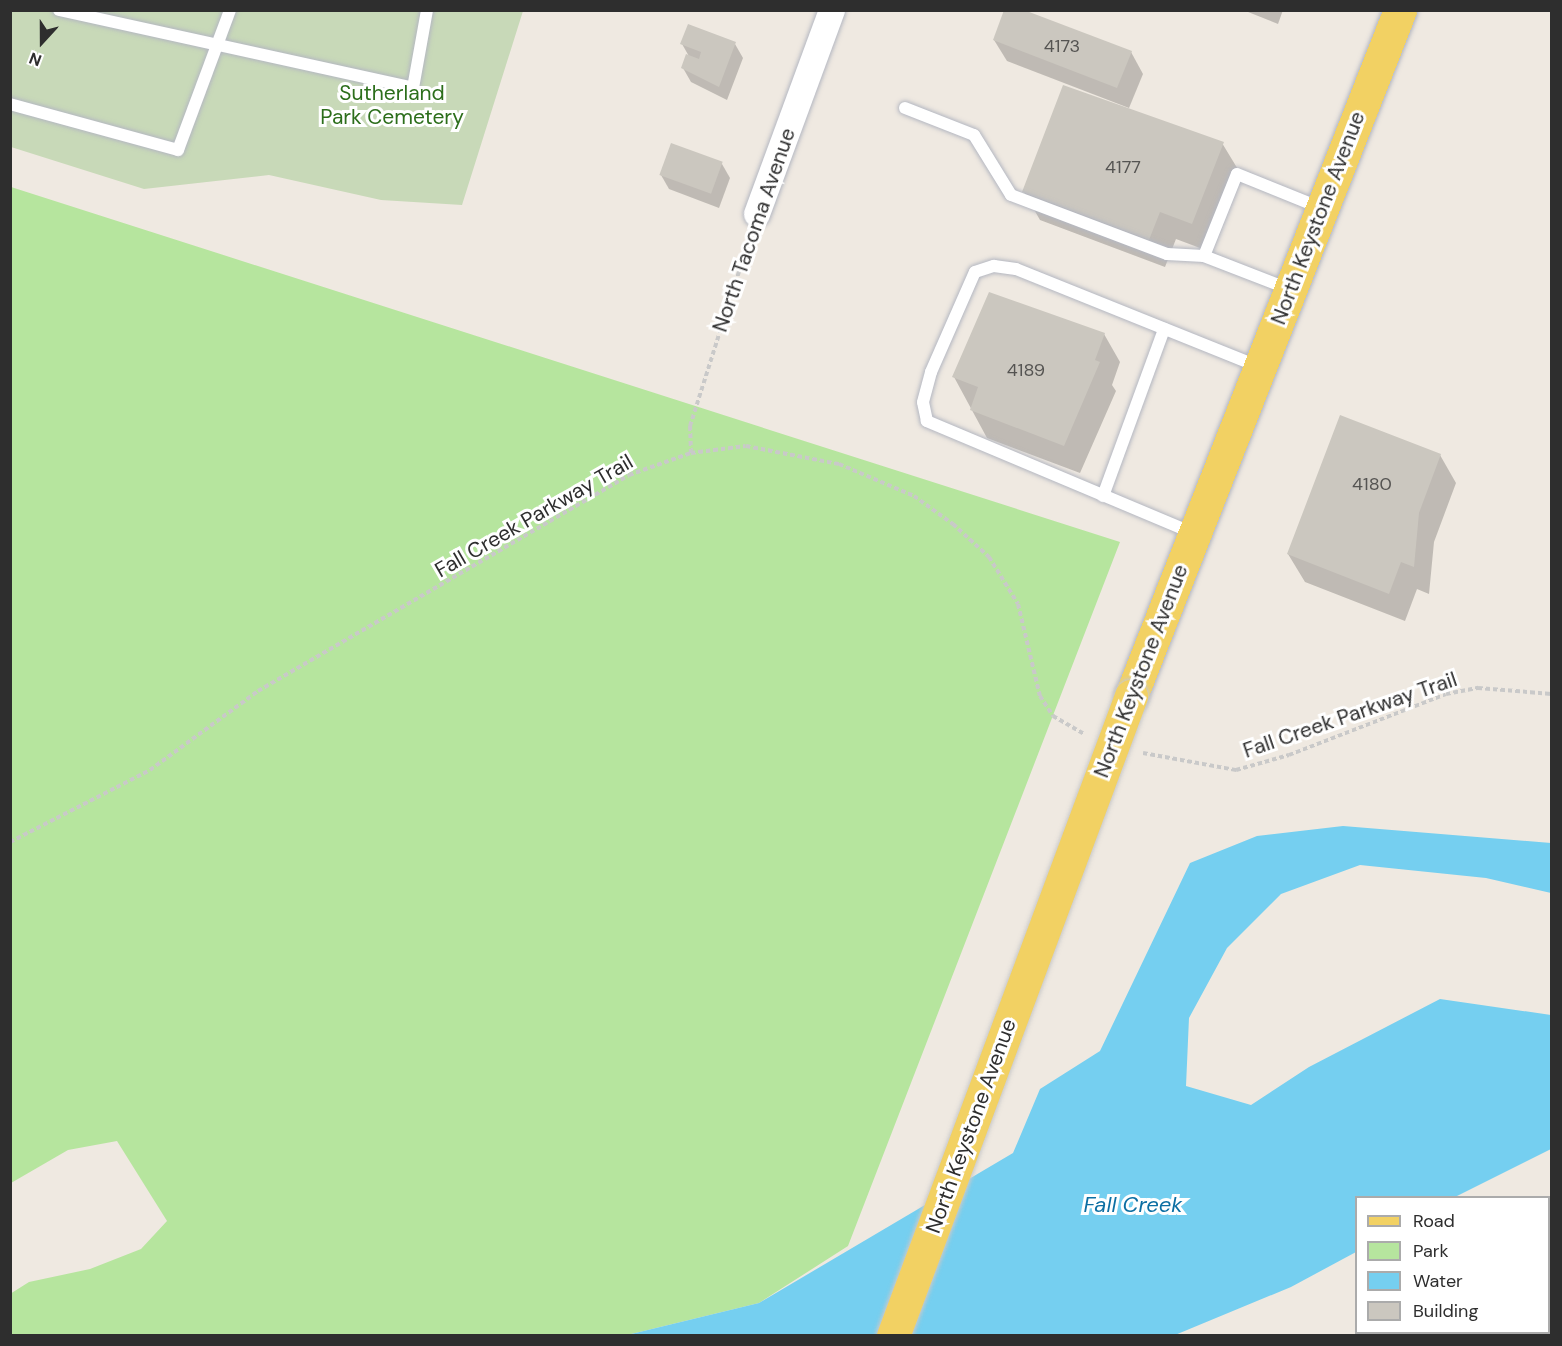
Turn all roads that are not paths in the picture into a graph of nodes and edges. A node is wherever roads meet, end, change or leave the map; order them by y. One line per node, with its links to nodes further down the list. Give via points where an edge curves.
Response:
1 (58, 10): 6 (lane)
2 (230, 10): 6 (lane)
3 (427, 10): 6 (lane, via 413,88)
4 (832, 10): 10 (street, North Tacoma Avenue)
5 (1400, 10): 9 (main road, North Keystone Avenue)
6 (217, 47): 7 (lane, via 178,150)
7 (10, 104)
8 (905, 108): 11 (lane, via 974,135 1011,195 1167,254)
9 (1322, 208): 11 (lane, via 1237,174); 12 (main road, North Keystone Avenue)
10 (757, 214)
11 (1204, 256): 12 (lane)
12 (1290, 290): 14 (main road, North Keystone Avenue)
13 (1164, 329): 14 (lane); 15 (lane); 15 (lane, via 1017,269 994,266 975,272 931,372 923,402 927,421)
14 (1260, 367): 16 (main road, North Keystone Avenue)
15 (1103, 496): 16 (lane)
16 (1194, 534): 17 (main road, North Keystone Avenue, bridge)
17 (893, 1335)

